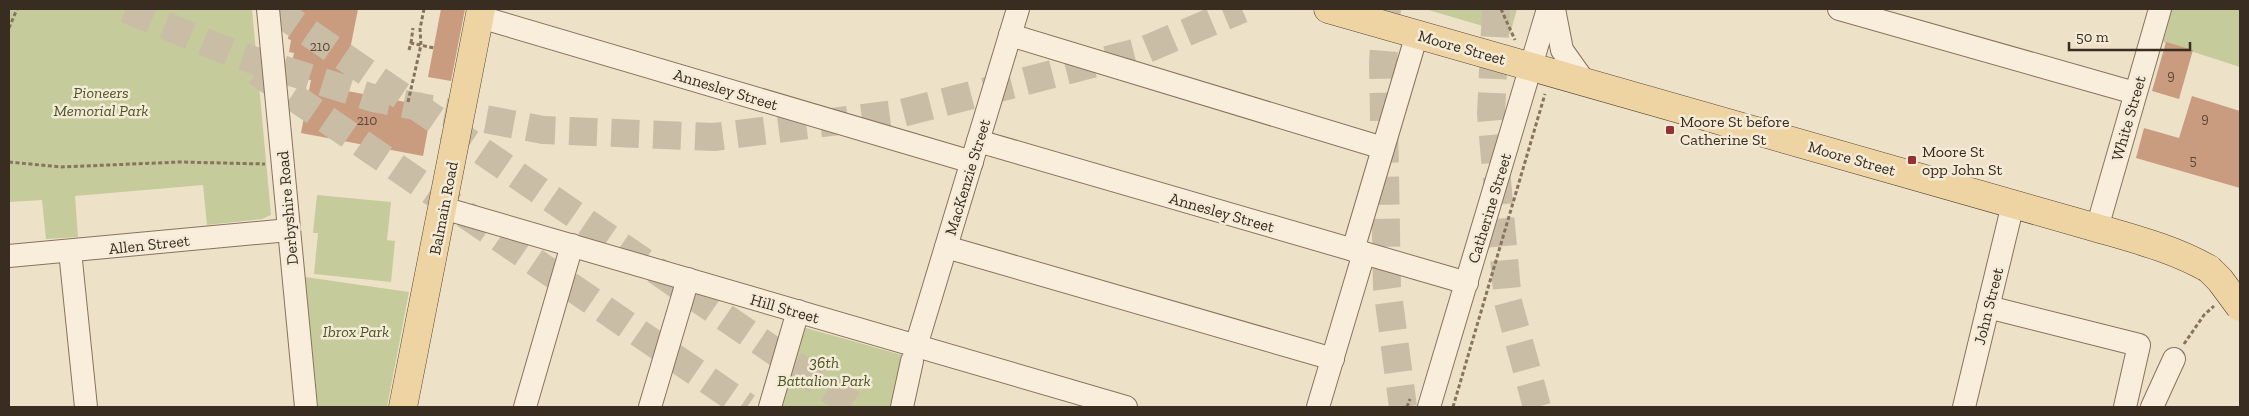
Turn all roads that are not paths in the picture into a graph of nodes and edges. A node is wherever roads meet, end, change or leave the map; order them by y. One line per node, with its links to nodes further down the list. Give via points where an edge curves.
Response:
1 (268, 9): 19 (street, Derbyshire Road)
2 (1018, 9): 10 (street, MacKenzie Street)
3 (1328, 9): 9 (main road, Moore Street)
4 (1548, 9): 11 (street, Catherine Street)
5 (1554, 9): 12 (street, via 1559,43)
6 (1839, 9): 13 (street)
7 (2160, 9): 13 (street, White Street)
8 (480, 13): 15 (street, Annesley Street); 17 (main road, Balmain Road)
9 (1417, 34): 11 (main road, Moore Street); 14 (street)
10 (1010, 35): 14 (street); 15 (street, MacKenzie Street)
11 (1531, 66): 12 (main road, Moore Street); 26 (street, Catherine Street)
12 (1584, 81): 16 (main road, Moore Street)
13 (2135, 93): 18 (street, White Street)
14 (1383, 148): 23 (street)
15 (975, 152): 21 (street, MacKenzie Street); 23 (street, Annesley Street)
16 (2013, 204): 18 (main road, Moore Street); 28 (street, John Street)
17 (443, 208): 20 (street, Hill Street); 35 (main road, Balmain Road)
18 (2097, 228): 27 (main road, Moore Street, bridge, via 2164,248 2209,269 2220,280)
19 (288, 230): 22 (street, Allen Street); 34 (street, Derbyshire Road)
20 (572, 246): 25 (street, Hill Street); 36 (street)
21 (946, 247): 30 (street, MacKenzie Street); 31 (street)
22 (70, 251): 24 (street, Allen Street); 33 (street)
23 (1359, 252): 26 (street, Annesley Street); 31 (street)
24 (9, 256)
25 (688, 279): 29 (street, Hill Street); 37 (street)
26 (1467, 283): 42 (street, Catherine Street)
27 (2228, 306)
28 (1988, 307): 43 (street, John Street); 44 (street, via 2139,345)
29 (798, 311): 30 (street, Hill Street); 38 (street)
30 (914, 353): 39 (street, MacKenzie Street); 40 (street, Hill Street)
31 (1332, 359): 41 (street)
32 (2174, 359): 45 (street)
33 (86, 407)
34 (306, 407)
35 (403, 407)
36 (525, 407)
37 (650, 407)
38 (770, 407)
39 (902, 407)
40 (1126, 407)
41 (1318, 407)
42 (1430, 407)
43 (1964, 407)
44 (2124, 407)
45 (2152, 407)

